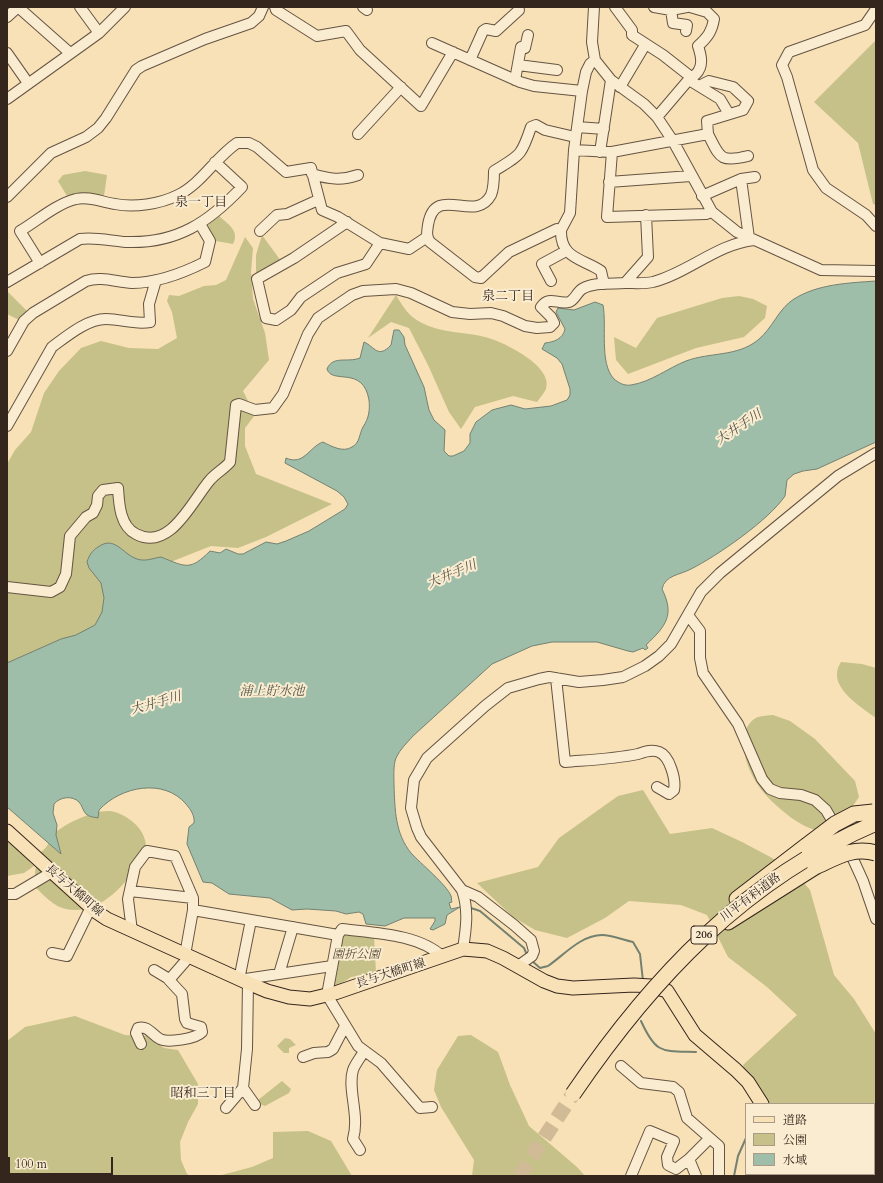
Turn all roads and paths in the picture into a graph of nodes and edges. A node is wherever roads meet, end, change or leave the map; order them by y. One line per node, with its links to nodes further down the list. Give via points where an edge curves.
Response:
1 (18, 7): 13 (street); 21 (street)
2 (80, 7): 15 (street)
3 (125, 7): 15 (street)
4 (263, 7): 54 (street, via 251,24 204,39 136,70 98,128 86,137 51,153)
5 (275, 7): 31 (street, via 317,36 346,31 360,50)
6 (594, 7): 23 (street, via 592,42)
7 (615, 7): 18 (street, via 632,30 632,35)
8 (654, 7): 11 (street)
9 (688, 7): 11 (street); 26 (street, via 707,12 714,19 713,29 698,46 701,65)
10 (519, 10): 22 (street, via 496,31 483,31)
11 (671, 10): 14 (street, via 673,23 687,25)
12 (876, 10): 60 (street, via 865,25 789,52 782,65 813,170 826,188 866,215)
13 (7, 17)
14 (686, 31)
15 (99, 33): 21 (street)
16 (528, 35): 24 (street, via 525,48 521,47)
17 (432, 43): 19 (street)
18 (645, 45): 26 (street, via 664,55); 32 (street)
19 (453, 52): 22 (street); 31 (street, via 421,106)
20 (7, 53): 29 (street)
21 (70, 53): 29 (street)
22 (470, 60): 27 (street)
23 (595, 60): 28 (street); 33 (street, via 586,72)
24 (518, 65): 25 (street); 27 (street)
25 (557, 70)
26 (691, 77): 30 (street, via 689,80); 36 (street)
27 (515, 80): 33 (street, via 534,86)
28 (610, 80): 32 (street); 37 (street)
29 (28, 83): 34 (street)
30 (699, 86): 35 (street, via 720,99); 35 (street, via 709,81 733,87 748,101 743,110)
31 (400, 87): 39 (street)
32 (620, 87): 36 (street)
33 (582, 92): 38 (street)
34 (7, 99)
35 (729, 114): 40 (street, via 707,121)
36 (657, 117): 41 (street)
37 (604, 129): 38 (street); 43 (street)
38 (576, 132): 42 (street); 63 (street, via 545,130 536,125 531,127 524,150 494,171 493,188 488,200 467,208 448,204 435,208 430,214)
39 (358, 134)
40 (708, 134): 41 (street); 45 (street, via 722,158)
41 (673, 141): 44 (street); 49 (street)
42 (574, 150): 43 (street); 61 (street, via 570,213)
43 (600, 152): 44 (street)
44 (612, 152): 52 (street)
45 (748, 156)
46 (215, 162): 47 (street, via 237,142 249,143 286,172 310,168); 59 (street, via 242,187 223,207); 67 (street, via 193,185 178,195 158,203 115,204 88,198 65,203 20,231)
47 (312, 174): 48 (street, via 329,179 346,179); 55 (street)
48 (358, 175)
49 (691, 176): 52 (street); 53 (street)
50 (755, 177): 51 (street)
51 (741, 179): 53 (street); 64 (street)
52 (609, 182): 57 (street, via 607,217)
53 (702, 196): 56 (street)
54 (7, 197)
55 (318, 200): 58 (street, via 322,210); 62 (street, via 287,214 277,215)
56 (712, 212): 57 (street); 64 (street, via 730,227)
57 (646, 215): 72 (street, via 648,257)
58 (347, 222): 65 (street); 65 (street, via 294,258 257,279 266,318 276,320 291,310 301,297 337,273 366,264)
59 (200, 224): 67 (street, via 178,235 143,242 80,239); 69 (street, via 210,241 205,262)
60 (876, 226)
61 (561, 230): 63 (street, via 557,229 509,252 481,278 475,277); 66 (street)
62 (260, 231)
63 (427, 237): 65 (street, via 409,249)
64 (752, 239): 68 (street, via 821,270); 72 (street, via 726,248 652,282)
65 (380, 243)
66 (566, 251): 70 (street, via 542,264); 73 (street, via 582,263 601,271)
67 (40, 263): 71 (street)
68 (876, 271)
69 (156, 280): 74 (street, via 133,283 103,279 86,281 33,313 24,321); 75 (street, via 149,304 150,322 141,324 107,319 94,320 61,340 52,347)
70 (551, 281)
71 (7, 282)
72 (625, 283): 73 (street)
73 (604, 284): 77 (street, via 581,290 567,303 552,300 544,303 541,307 554,323 550,327 536,328 491,313 452,312 396,289 363,291 352,295 318,318 308,334 283,394 273,408 255,410 236,405 230,462 211,478 182,520 166,534 153,539 141,537 130,531 123,521 118,488 103,490 98,496 93,513 86,516 70,536 66,574 60,587 51,592)
74 (7, 351)
75 (7, 426)
76 (876, 453): 78 (street, via 838,476 720,573 701,592)
77 (7, 587)
78 (688, 615): 79 (street, via 666,649 634,672 623,677 580,682); 92 (street, via 700,631 703,673 738,724 762,779 770,789 815,800 826,810 848,847)
79 (556, 678): 80 (street, via 565,762 659,752 666,758 675,783 674,790 669,794); 87 (street, via 539,679 508,688 427,758 414,780 411,808 417,828)
80 (657, 787)
81 (875, 816): 94 (highway, 川平有料道路 / 206, bridge, via 768,884); 94 (highway, bridge, via 854,814 836,824 739,897)
82 (876, 828): 94 (highway, 川平有料道路 / 206, via 802,867)
83 (7, 831): 85 (main road, 長与大橋町線)
84 (876, 853): 94 (highway, bridge, via 852,850 815,867)
85 (52, 872): 88 (street, via 15,894); 90 (main road, 長与大橋町線)
86 (130, 890): 89 (street); 89 (street, via 135,867 147,851 175,856); 96 (street, via 128,899)
87 (462, 890): 98 (street, via 467,907); 102 (street, via 478,897 531,940 534,951)
88 (7, 894)
89 (193, 898): 91 (street)
90 (91, 907): 96 (main road, 長与大橋町線, via 107,919); 99 (street, via 67,956)
91 (193, 910): 93 (street); 100 (street)
92 (876, 919)
93 (251, 920): 95 (street); 107 (street)
94 (717, 926): 115 (highway, 川平有料道路 / 206, bridge, via 641,1009)
95 (293, 927): 97 (street); 105 (street)
96 (132, 931): 100 (main road, 長与大橋町線)
97 (338, 935): 101 (street, via 342,929 405,938 437,951); 103 (street)
98 (463, 949): 101 (main road, 長与大橋町線); 102 (main road, 長与大橋町線, via 487,951 503,958)
99 (52, 953)
100 (187, 956): 106 (street); 107 (main road, 長与大橋町線)
101 (443, 957): 108 (main road, 長与大橋町線)
102 (525, 961): 116 (main road, 長与大橋町線, via 544,981 558,986 573,988 634,985 652,986 667,991 695,1035 748,1082)
103 (332, 966): 105 (street); 108 (street)
104 (154, 970): 106 (street)
105 (279, 974): 107 (street)
106 (169, 979): 110 (street, via 182,994 184,1020 186,1023 201,1027 202,1032 185,1040 164,1041 141,1027 136,1033)
107 (244, 981): 108 (main road, 長与大橋町線, via 267,991 298,999); 114 (street, via 247,1049)
108 (327, 995): 109 (street)
109 (346, 1026): 111 (street); 112 (street, via 328,1052)
110 (141, 1044)
111 (364, 1051): 118 (street, via 381,1063 420,1108); 121 (street, via 353,1070 352,1080 356,1128 353,1139)
112 (303, 1057)
113 (621, 1066): 120 (street, via 641,1083 673,1087 679,1092 687,1118)
114 (243, 1088): 117 (street); 119 (street)
115 (574, 1096)
116 (761, 1103)
117 (255, 1105)
118 (432, 1107)
119 (226, 1108)
120 (709, 1139): 122 (street); 125 (street, via 718,1146)
121 (360, 1150)
122 (689, 1159): 123 (street, via 676,1170 668,1165 667,1157 674,1141 650,1131); 124 (street)
123 (631, 1176)
124 (696, 1176)
125 (719, 1176)

